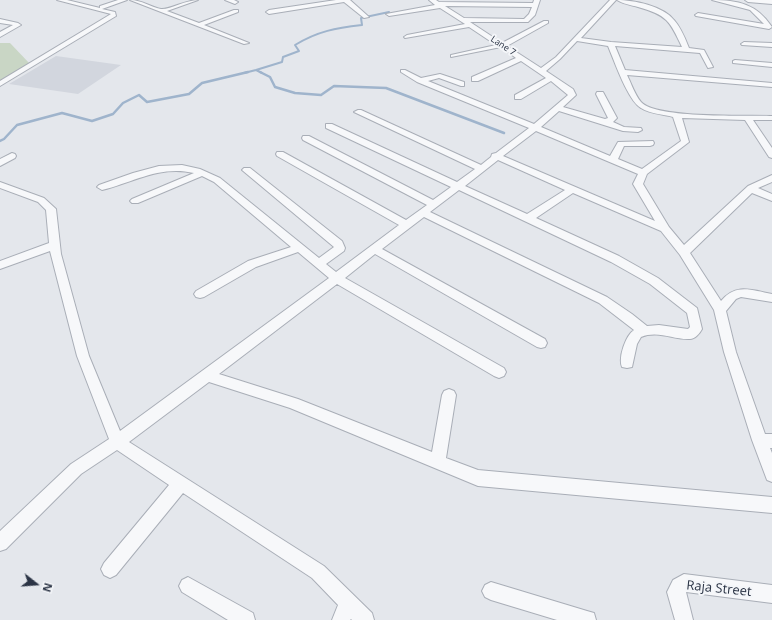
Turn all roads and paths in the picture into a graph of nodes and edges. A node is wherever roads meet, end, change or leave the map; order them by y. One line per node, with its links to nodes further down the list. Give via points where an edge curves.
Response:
1 (60, 0): 48 (street, via 114,15)
2 (124, 0): 15 (street)
3 (133, 0): 16 (street)
4 (195, 0): 16 (street)
5 (228, 0): 11 (street)
6 (346, 0): 18 (street); 21 (street)
7 (612, 0): 30 (street)
8 (620, 0): 36 (street, via 669,18 675,24)
9 (717, 0): 27 (street, via 752,8)
10 (748, 0): 12 (street)
11 (235, 2)
12 (772, 2)
13 (436, 3): 14 (street); 19 (street); 22 (street, Lane 7)
14 (537, 3): 22 (street, via 526,21)
15 (102, 7)
16 (161, 11): 25 (street)
17 (236, 11): 25 (street)
18 (269, 12)
19 (390, 14)
20 (698, 15): 27 (street)
21 (366, 17)
22 (462, 20): 26 (street, Lane 7)
23 (0, 21): 28 (street, via 18,26)
24 (546, 22): 34 (street)
25 (199, 25): 31 (street)
26 (469, 25): 29 (street); 34 (street, Lane 7)
27 (771, 28)
28 (0, 35)
29 (407, 36)
30 (575, 38): 32 (street); 43 (street, via 558,58)
31 (246, 44)
32 (611, 44): 36 (street); 44 (street)
33 (744, 44): 35 (street)
34 (503, 45): 37 (street); 38 (street, Lane 7)
35 (772, 45)
36 (685, 49): 41 (street, via 702,51)
37 (453, 56)
38 (521, 58): 43 (street, Lane 7); 46 (street)
39 (735, 62): 40 (street)
40 (772, 64)
41 (710, 67)
42 (403, 71): 47 (street)
43 (541, 71): 45 (street, Lane 7)
44 (622, 72): 50 (street); 55 (street, via 642,106)
45 (551, 78): 52 (street); 53 (street, Lane 7, via 572,94)
46 (475, 79)
47 (420, 80): 49 (street, via 440,76); 60 (street)
48 (0, 84)
49 (461, 84)
50 (772, 85)
51 (600, 94): 58 (street, via 613,118)
52 (518, 97)
53 (556, 108): 58 (street); 60 (street)
54 (358, 112): 70 (street)
55 (677, 116): 56 (street); 72 (street, via 685,142)
56 (748, 118): 57 (street); 65 (street)
57 (772, 118)
58 (605, 122): 61 (street, via 624,129)
59 (329, 126): 75 (street)
60 (535, 128): 67 (street); 68 (street)
61 (638, 130)
62 (306, 138): 83 (street)
63 (650, 143): 68 (street, via 621,144)
64 (280, 154): 86 (street)
65 (772, 155)
66 (12, 156): 69 (street)
67 (496, 156): 70 (street); 79 (street)
68 (613, 160): 72 (street)
69 (0, 163)
70 (481, 168): 75 (street)
71 (247, 170): 92 (street, via 338,244 340,248)
72 (642, 172): 87 (street, via 638,184)
73 (202, 173): 77 (street, via 168,166); 82 (street); 89 (street, via 217,180)
74 (772, 178): 78 (street)
75 (456, 186): 83 (street); 85 (street)
76 (5, 187): 80 (street); 88 (street, via 41,200 51,209)
77 (102, 187)
78 (751, 189): 81 (street); 91 (street)
79 (573, 190): 85 (street); 87 (street)
80 (0, 196)
81 (772, 198)
82 (135, 201)
83 (433, 204): 84 (street)
84 (422, 212): 86 (street); 98 (street, via 604,300)
85 (527, 219): 98 (street, via 615,259 654,281 693,311 696,329 690,334)
86 (406, 225): 90 (street)
87 (665, 229): 91 (street)
88 (55, 245): 93 (street); 105 (street, via 83,356)
89 (299, 248): 92 (street); 95 (street, via 252,264)
90 (374, 249): 94 (street); 99 (street)
91 (684, 252): 97 (street)
92 (318, 264): 94 (street)
93 (0, 265)
94 (336, 278): 101 (street); 102 (street)
95 (200, 294)
96 (772, 298): 97 (street, via 741,293 732,296)
97 (720, 310): 104 (street, via 730,352)
98 (643, 330): 100 (street, via 633,338)
99 (541, 343)
100 (628, 363)
101 (499, 372)
102 (207, 376): 105 (street); 106 (street, via 293,403)
103 (449, 395): 106 (street)
104 (766, 440): 107 (street)
105 (117, 442): 108 (street); 110 (street, via 76,469)
106 (438, 462): 109 (street, via 478,478)
107 (772, 476)
108 (181, 483): 111 (street); 115 (street, via 318,572)
109 (772, 505)
110 (0, 543)
111 (110, 569)
112 (188, 586): 116 (street)
113 (491, 591): 119 (street)
114 (772, 594): 120 (street, Raja Street, via 684,583 676,592)
115 (348, 602): 117 (street); 118 (street)
116 (246, 620)
117 (341, 620)
118 (365, 620)
119 (587, 620)
120 (684, 620)

